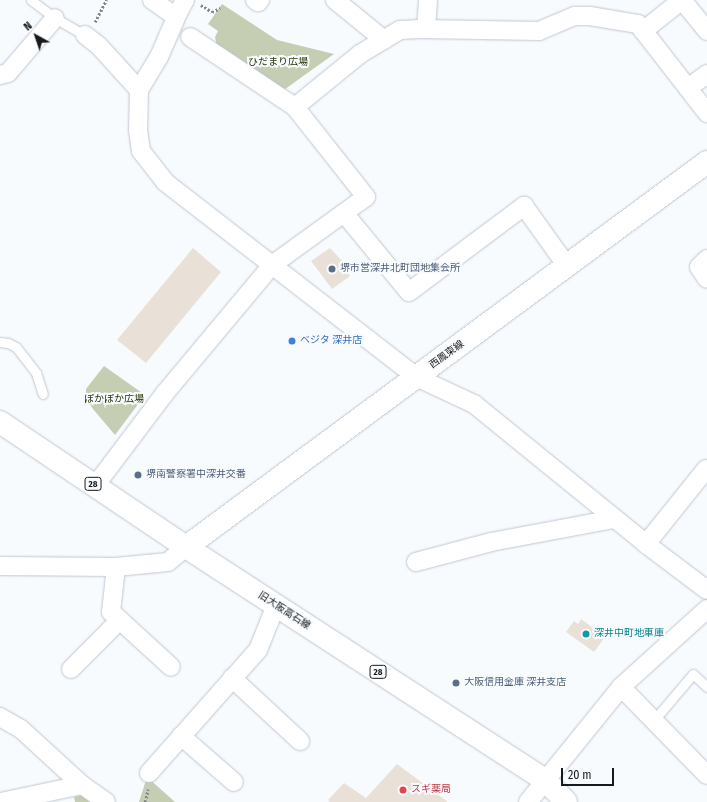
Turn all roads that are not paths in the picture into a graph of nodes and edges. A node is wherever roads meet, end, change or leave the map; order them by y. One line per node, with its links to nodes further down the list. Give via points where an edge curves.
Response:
1 (31, 0): 10 (lane)
2 (152, 0): 9 (street)
3 (185, 0): 9 (street)
4 (255, 0): 5 (street)
5 (260, 0)
6 (335, 0): 16 (street)
7 (428, 0): 11 (street)
8 (682, 0): 12 (street); 13 (street)
9 (176, 17): 20 (street, via 159,57)
10 (55, 18): 14 (lane); 18 (street, via 8,73)
11 (426, 29): 12 (street, via 539,31 575,16 590,16 638,24); 16 (street, via 400,30)
12 (643, 31): 19 (street)
13 (707, 31)
14 (85, 36): 20 (street, via 99,46)
15 (190, 37): 21 (street)
16 (384, 40): 21 (street, via 360,54)
17 (707, 74): 19 (street)
18 (0, 75)
19 (688, 88): 22 (street)
20 (139, 90): 26 (street, via 138,130 141,152 165,182)
21 (295, 107): 24 (street, via 366,197)
22 (707, 113)
23 (707, 162): 27 (main road, 西鳳東線)
24 (344, 213): 26 (street); 27 (street, via 409,292 524,206)
25 (707, 259): 28 (street, via 699,267)
26 (272, 265): 30 (street); 34 (street, via 165,393)
27 (567, 266): 30 (main road, 西鳳東線)
28 (707, 279)
29 (0, 342): 31 (lane, via 16,347 36,373)
30 (416, 377): 35 (street, via 474,404); 37 (main road, 西鳳東線)
31 (43, 394)
32 (0, 422): 34 (main road, 旧大阪高石線 / 28)
33 (706, 469): 36 (street)
34 (95, 486): 37 (main road, 旧大阪高石線 / 28)
35 (614, 519): 36 (street); 38 (street, via 491,542)
36 (646, 544): 41 (street)
37 (186, 547): 40 (street, via 168,562); 42 (main road, 旧大阪高石線 / 28)
38 (416, 562)
39 (0, 566): 40 (street)
40 (116, 567): 44 (street, via 111,612)
41 (707, 590)
42 (276, 605): 47 (street, via 258,650); 55 (main road, 旧大阪高石線 / 28)
43 (707, 609): 48 (street)
44 (120, 620): 45 (street); 46 (street)
45 (171, 667)
46 (71, 669)
47 (232, 678): 52 (street); 53 (street)
48 (622, 687): 51 (street); 55 (street)
49 (707, 687): 51 (lane, via 693,674)
50 (0, 717): 58 (street, via 21,729)
51 (654, 720): 54 (street)
52 (181, 736): 56 (street); 57 (street)
53 (300, 741)
54 (707, 775)
55 (545, 780): 61 (street); 62 (main road, 旧大阪高石線 / 28)
56 (148, 781)
57 (234, 782)
58 (82, 784): 59 (street); 60 (street)
59 (1, 802)
60 (106, 802)
61 (528, 802)
62 (566, 802)

